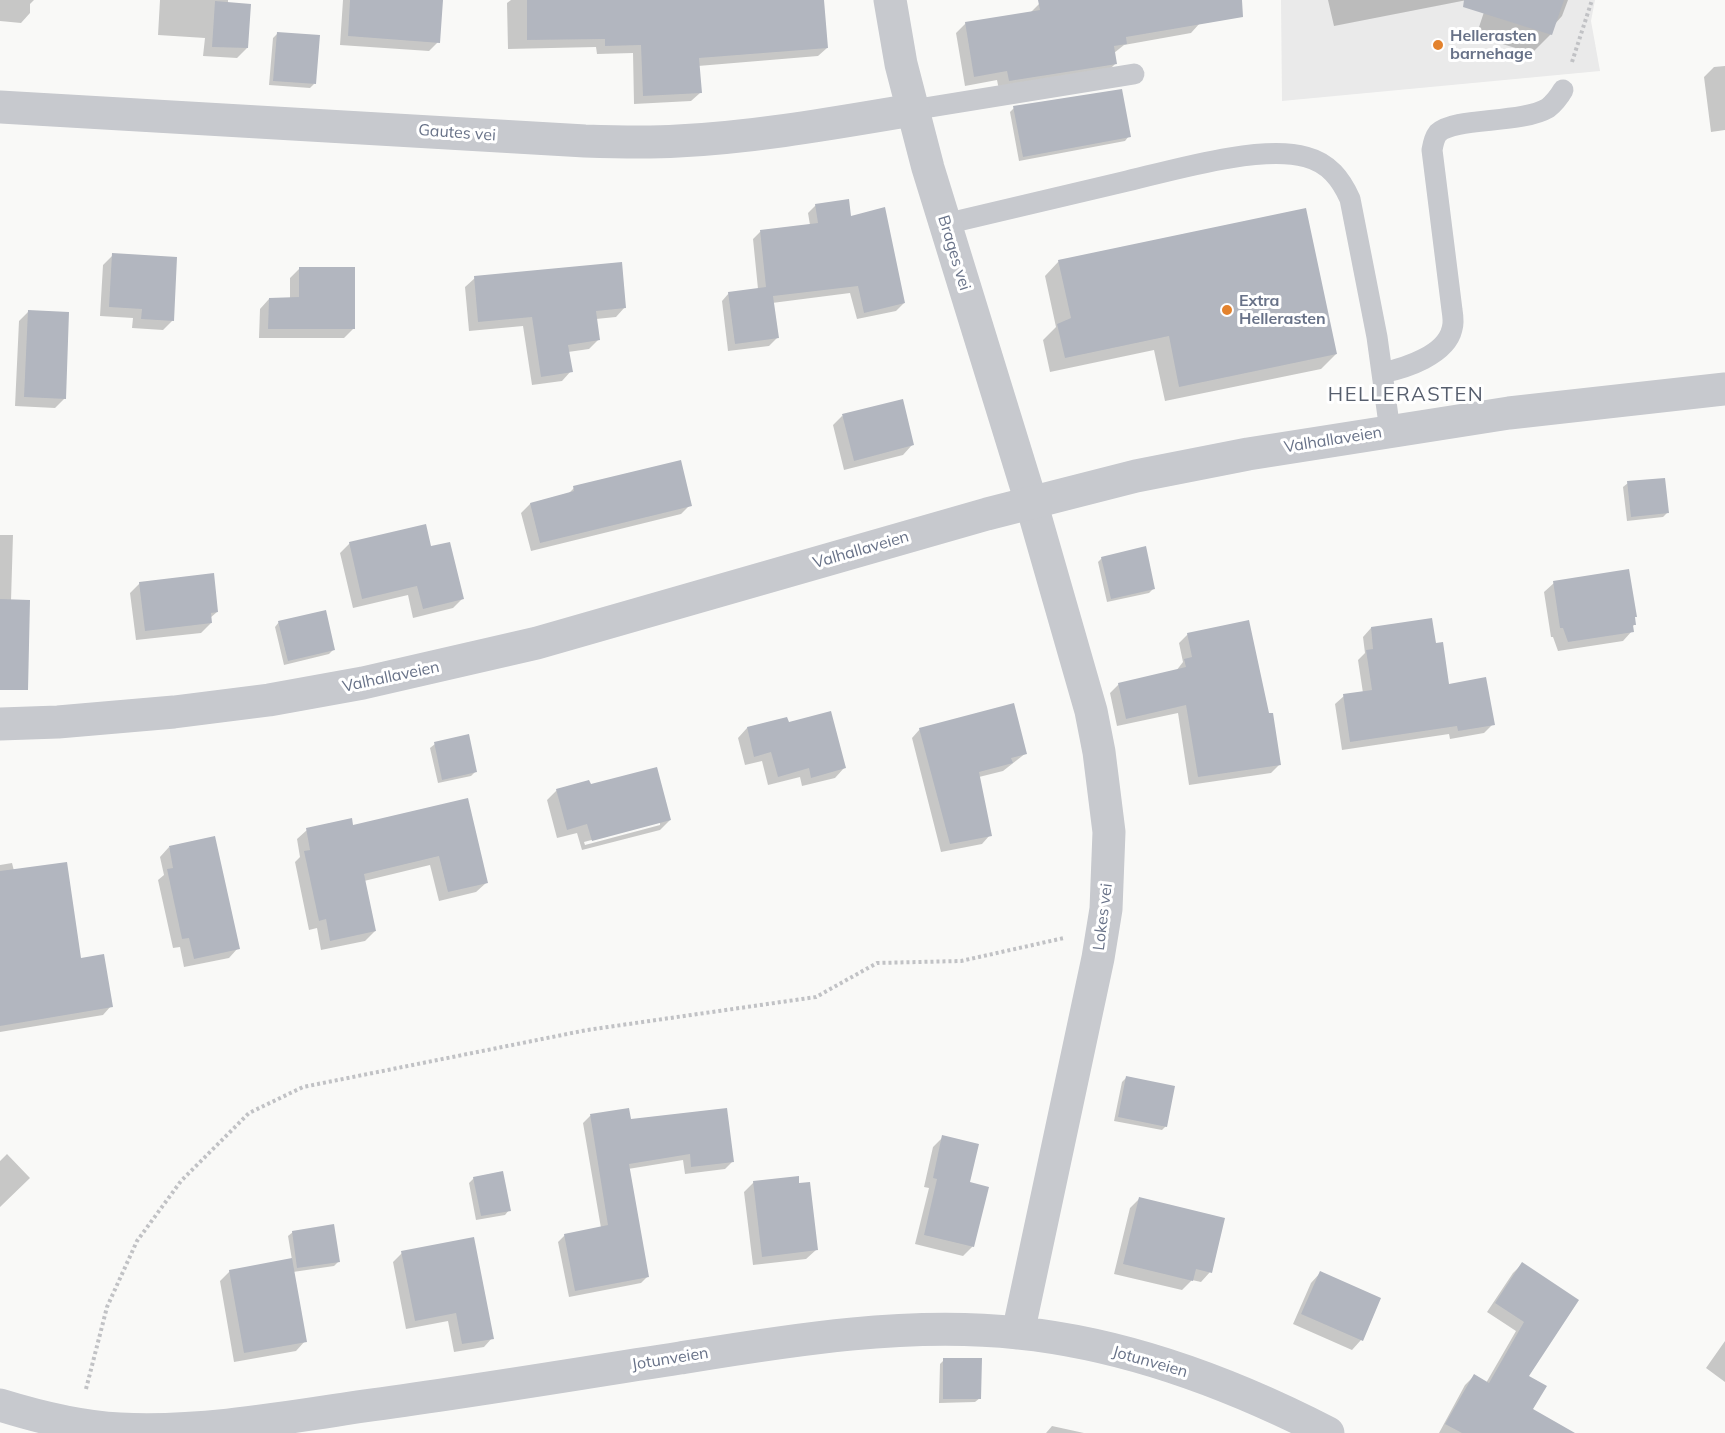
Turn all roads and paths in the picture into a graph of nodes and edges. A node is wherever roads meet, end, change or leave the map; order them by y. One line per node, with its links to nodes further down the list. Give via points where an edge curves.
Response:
1 (890, 0): 6 (street, Brages vei)
2 (1592, 0): 4 (path)
3 (1134, 74): 6 (lane)
4 (1563, 90): 8 (lane, via 1550,107 1533,115 1452,126 1437,134 1432,150 1452,331 1447,342 1416,363)
5 (0, 107): 6 (street, Gautes vei, via 642,142 773,132)
6 (912, 110): 7 (street, Brages vei)
7 (945, 224): 8 (lane, via 1188,166 1269,155 1305,157 1333,171 1350,199); 11 (street, Brages vei)
8 (1382, 373): 10 (lane)
9 (1725, 389): 10 (street, Valhallaveien, via 1559,406)
10 (1390, 431): 11 (street, Valhallaveien, via 1194,464)
11 (1031, 502): 12 (street, Valhallaveien, via 537,643 411,674 198,710); 13 (street, Lokes vei, via 1078,660 1100,752 1110,832)
12 (0, 724)
13 (1102, 928): 14 (street, Lokes vei); 16 (path, via 961,961 877,963 816,997 587,1030 303,1087 249,1113 181,1180 137,1241 107,1307)
14 (1018, 1333): 16 (street, Jotunveien, via 916,1330 822,1338 229,1425 122,1430); 17 (street, Jotunveien, via 1158,1363 1260,1401)
15 (0, 1405): 16 (street, Jotunveien)
16 (77, 1425)
17 (1328, 1433)

